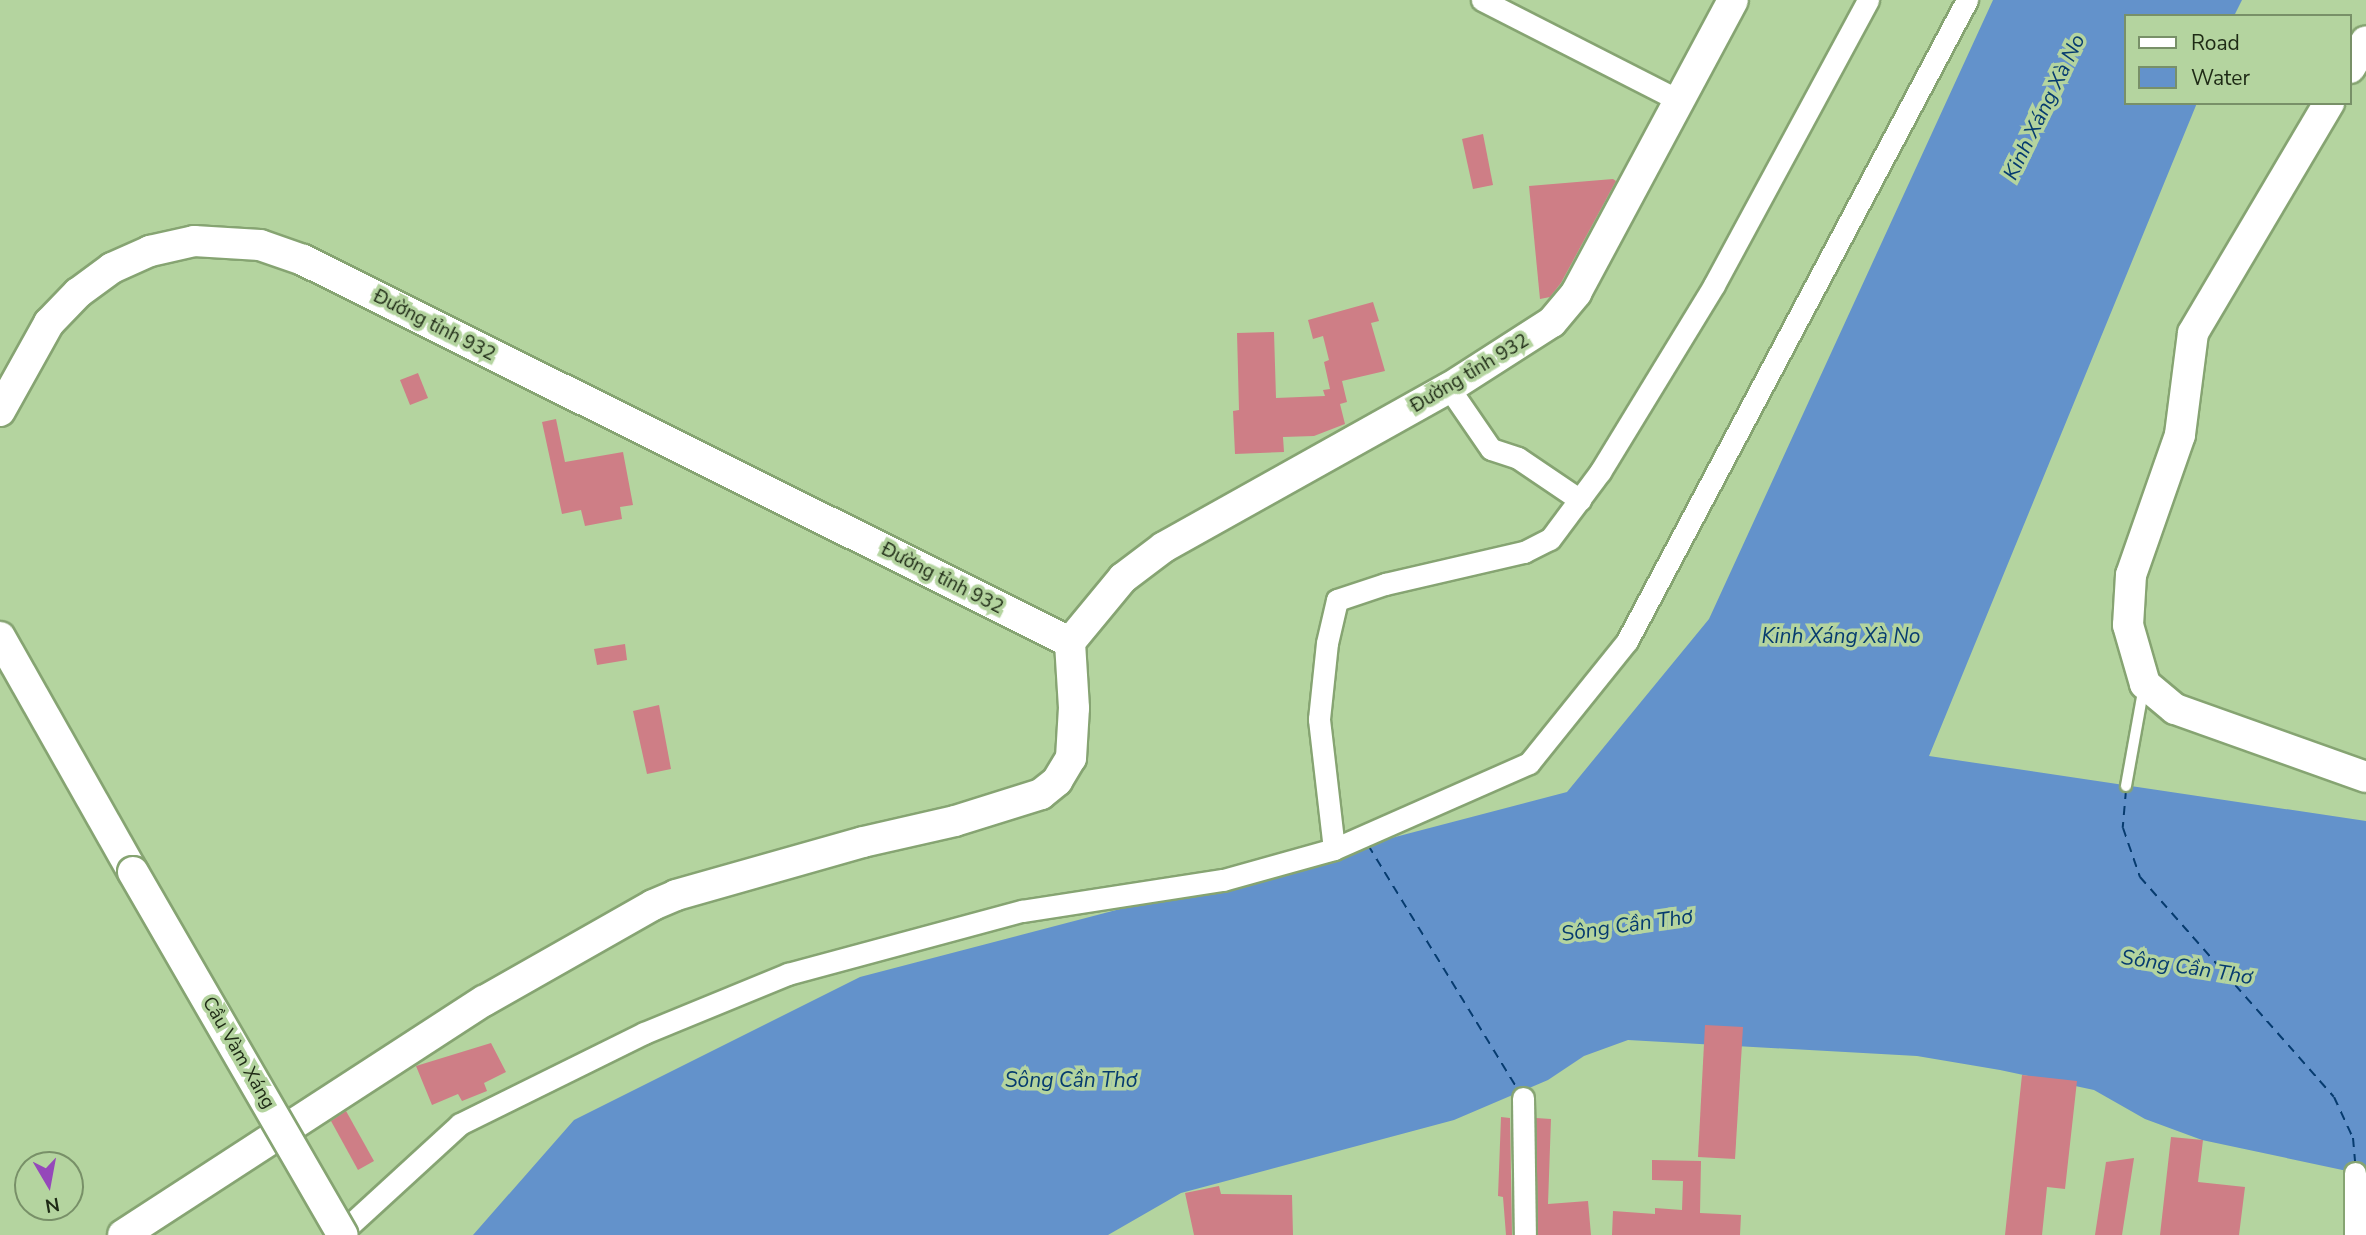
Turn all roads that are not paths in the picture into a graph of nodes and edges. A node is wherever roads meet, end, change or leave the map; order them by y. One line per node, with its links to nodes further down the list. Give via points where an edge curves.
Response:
1 (1482, 0): 7 (street)
2 (1733, 0): 7 (main road, Đường tỉnh 932)
3 (1868, 0): 11 (street, via 1714,285)
4 (1967, 0): 17 (street, via 1627,640 1530,763 1366,841)
5 (2366, 41): 6 (main road)
6 (2352, 65)
7 (1680, 101): 9 (main road, Đường tỉnh 932, via 1564,308 1524,344)
8 (2328, 105): 14 (main road, via 2193,333 2180,435 2131,575 2128,625)
9 (1449, 388): 11 (street, via 1491,449 1518,458); 13 (main road, Đường tỉnh 932, via 1164,547 1110,592)
10 (0, 411): 13 (main road, Đường tỉnh 932, via 49,323 111,268 150,251 194,242 260,245 303,260)
11 (1580, 500): 17 (street, via 1543,545 1372,587 1337,600 1319,719)
12 (0, 637): 21 (main road, Cầu Vàm Xáng, bridge)
13 (1070, 642): 20 (main road, via 1074,708 1070,758 1057,780 1041,794 653,905 484,1000)
14 (2145, 684): 15 (main road, via 2175,709); 16 (lane)
15 (2366, 777)
16 (2126, 786)
17 (1334, 849): 21 (street, via 1223,880 1022,911 788,974 644,1033 460,1124)
18 (1522, 1098): 22 (street)
19 (2355, 1172): 23 (street)
20 (124, 1235)
21 (341, 1235)
22 (1525, 1235)
23 (2355, 1235)

